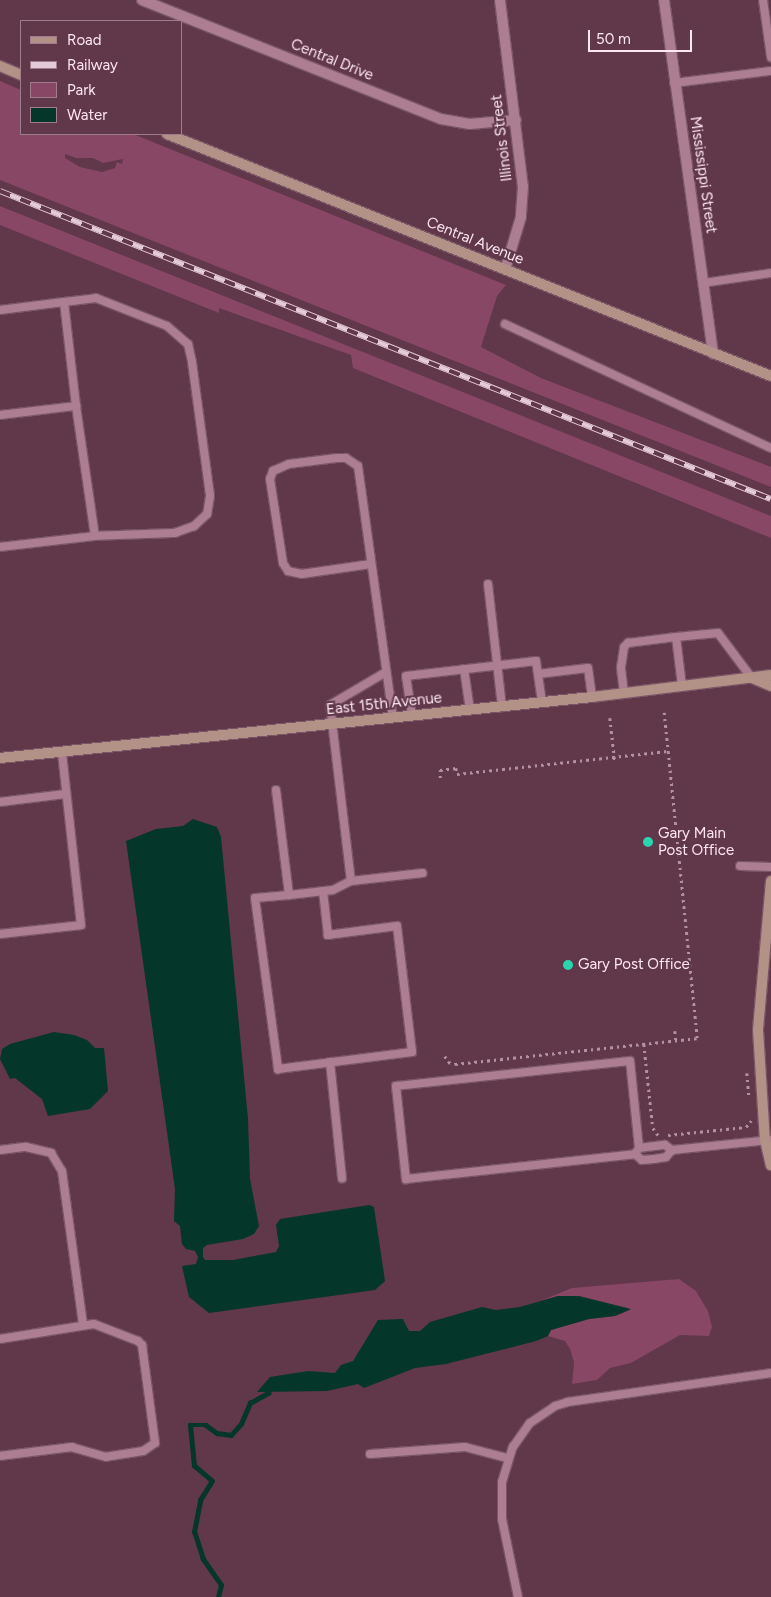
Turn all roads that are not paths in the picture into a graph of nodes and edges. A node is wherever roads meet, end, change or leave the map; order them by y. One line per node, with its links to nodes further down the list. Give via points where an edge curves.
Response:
1 (142, 0): 10 (street, Central Drive, via 441,119 470,124)
2 (500, 0): 10 (street, Illinois Street)
3 (664, 0): 9 (street, Mississippi Street)
4 (763, 0): 5 (lane)
5 (771, 57)
6 (0, 66): 8 (main road)
7 (771, 71): 9 (lane)
8 (20, 75)
9 (674, 83): 14 (street, Mississippi Street)
10 (516, 120): 12 (street, Illinois Street, via 523,202)
11 (169, 135): 12 (main road, Central Avenue)
12 (505, 270): 18 (main road, Central Avenue)
13 (771, 273): 14 (lane)
14 (703, 283): 18 (street, Mississippi Street)
15 (64, 302): 16 (lane); 20 (lane); 23 (lane, via 96,298 168,326 188,344 210,496 207,514 194,526 175,532)
16 (0, 310)
17 (505, 324): 22 (lane)
18 (713, 354): 19 (main road, Central Avenue)
19 (771, 376)
20 (76, 406): 21 (lane); 23 (lane)
21 (0, 416)
22 (771, 448)
23 (95, 536): 24 (lane)
24 (0, 547)
25 (371, 564): 25 (lane, via 358,466 337,458 288,464 273,472 270,479 288,571 302,574); 30 (lane)
26 (488, 584): 28 (lane)
27 (676, 637): 33 (lane, via 718,633); 34 (lane); 36 (lane, via 624,647 621,667)
28 (497, 665): 29 (lane); 31 (lane, via 536,661); 39 (lane)
29 (464, 669): 40 (lane); 41 (lane, via 406,676)
30 (386, 672): 42 (lane); 43 (lane, via 330,705)
31 (538, 674): 37 (lane, via 588,668); 38 (lane)
32 (771, 675): 33 (main road, East 15th Avenue)
33 (751, 678): 34 (main road, East 15th Avenue); 35 (main road)
34 (682, 686): 36 (main road, East 15th Avenue)
35 (771, 686)
36 (624, 693): 37 (main road, East 15th Avenue)
37 (592, 697): 38 (main road, East 15th Avenue)
38 (542, 702): 39 (main road, East 15th Avenue)
39 (502, 707): 40 (main road, East 15th Avenue)
40 (470, 710): 41 (main road, East 15th Avenue)
41 (412, 716): 42 (main road, East 15th Avenue)
42 (393, 718): 43 (main road, East 15th Avenue)
43 (332, 724): 44 (main road, East 15th Avenue); 52 (lane)
44 (62, 752): 45 (main road, East 15th Avenue); 47 (lane)
45 (0, 758)
46 (276, 790): 55 (lane)
47 (66, 794): 48 (lane); 56 (lane, via 80,925)
48 (0, 802)
49 (740, 866): 50 (lane)
50 (771, 867)
51 (423, 873): 52 (lane)
52 (351, 881): 54 (lane)
53 (771, 881): 58 (main road, via 758,1030)
54 (323, 891): 55 (lane); 57 (lane, via 328,935 397,926 412,1052)
55 (289, 895): 57 (lane, via 255,898 278,1069)
56 (0, 934)
57 (330, 1062): 63 (lane)
58 (768, 1140): 60 (lane); 62 (main road)
59 (0, 1150): 64 (lane, via 26,1146 51,1153 62,1171)
60 (672, 1150): 61 (lane, via 665,1145); 61 (lane, via 666,1157 642,1160)
61 (637, 1151): 61 (lane, via 406,1179 396,1086 630,1061)
62 (771, 1165)
63 (342, 1178)
64 (83, 1325): 65 (lane); 68 (lane, via 94,1324 142,1345 155,1443 143,1451 106,1457 72,1447)
65 (0, 1339)
66 (771, 1374): 69 (lane, via 555,1406 523,1429)
67 (370, 1454): 69 (lane, via 465,1447)
68 (0, 1456)
69 (507, 1458): 70 (lane, via 501,1505)
70 (518, 1597)

